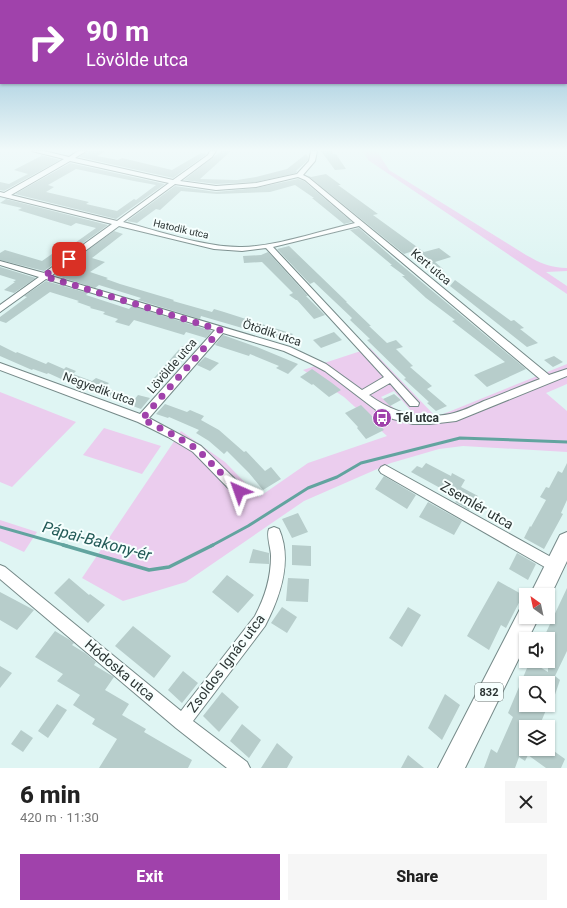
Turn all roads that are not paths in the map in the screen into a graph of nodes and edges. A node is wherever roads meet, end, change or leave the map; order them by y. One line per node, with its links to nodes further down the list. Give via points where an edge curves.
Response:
1 (17, 187): 6 (street)
2 (167, 187): 7 (street)
3 (214, 187): 4 (street)
4 (238, 187)
5 (316, 187): 8 (street, Kert utca)
6 (2, 195): 7 (street, Hatodik utca)
7 (117, 224): 9 (street, Hatodik utca, via 214,247 242,249); 11 (street)
8 (359, 224): 9 (street, Hatodik utca); 17 (street, Kert utca)
9 (268, 246): 16 (street)
10 (0, 263): 11 (street, Ötödik utca)
11 (44, 276): 12 (street); 13 (street, Ötödik utca)
12 (0, 309)
13 (220, 330): 18 (street, Ötödik utca, via 287,348 309,358 327,368); 20 (street, Lövölde utca)
14 (0, 366): 20 (street, Negyedik utca)
15 (567, 372): 17 (street, Ötödik utca)
16 (391, 378): 18 (street); 19 (street)
17 (547, 379): 18 (street, Ötödik utca, via 452,418 432,422 409,420 389,414)
18 (362, 395)
19 (414, 403)
20 (142, 419): 22 (street, Negyedik utca, via 197,449)
21 (385, 470): 25 (street, Zsemlér utca)
22 (239, 491)
23 (274, 533): 29 (street, Zsoldos Ignác utca, via 279,560 266,610)
24 (567, 541): 25 (main road)
25 (555, 566): 27 (main road)
26 (0, 571): 29 (street, Hódoska utca)
27 (544, 588)
28 (524, 624): 31 (main road, 832)
29 (182, 722): 30 (street, Hódoska utca)
30 (241, 768)
31 (451, 768)

